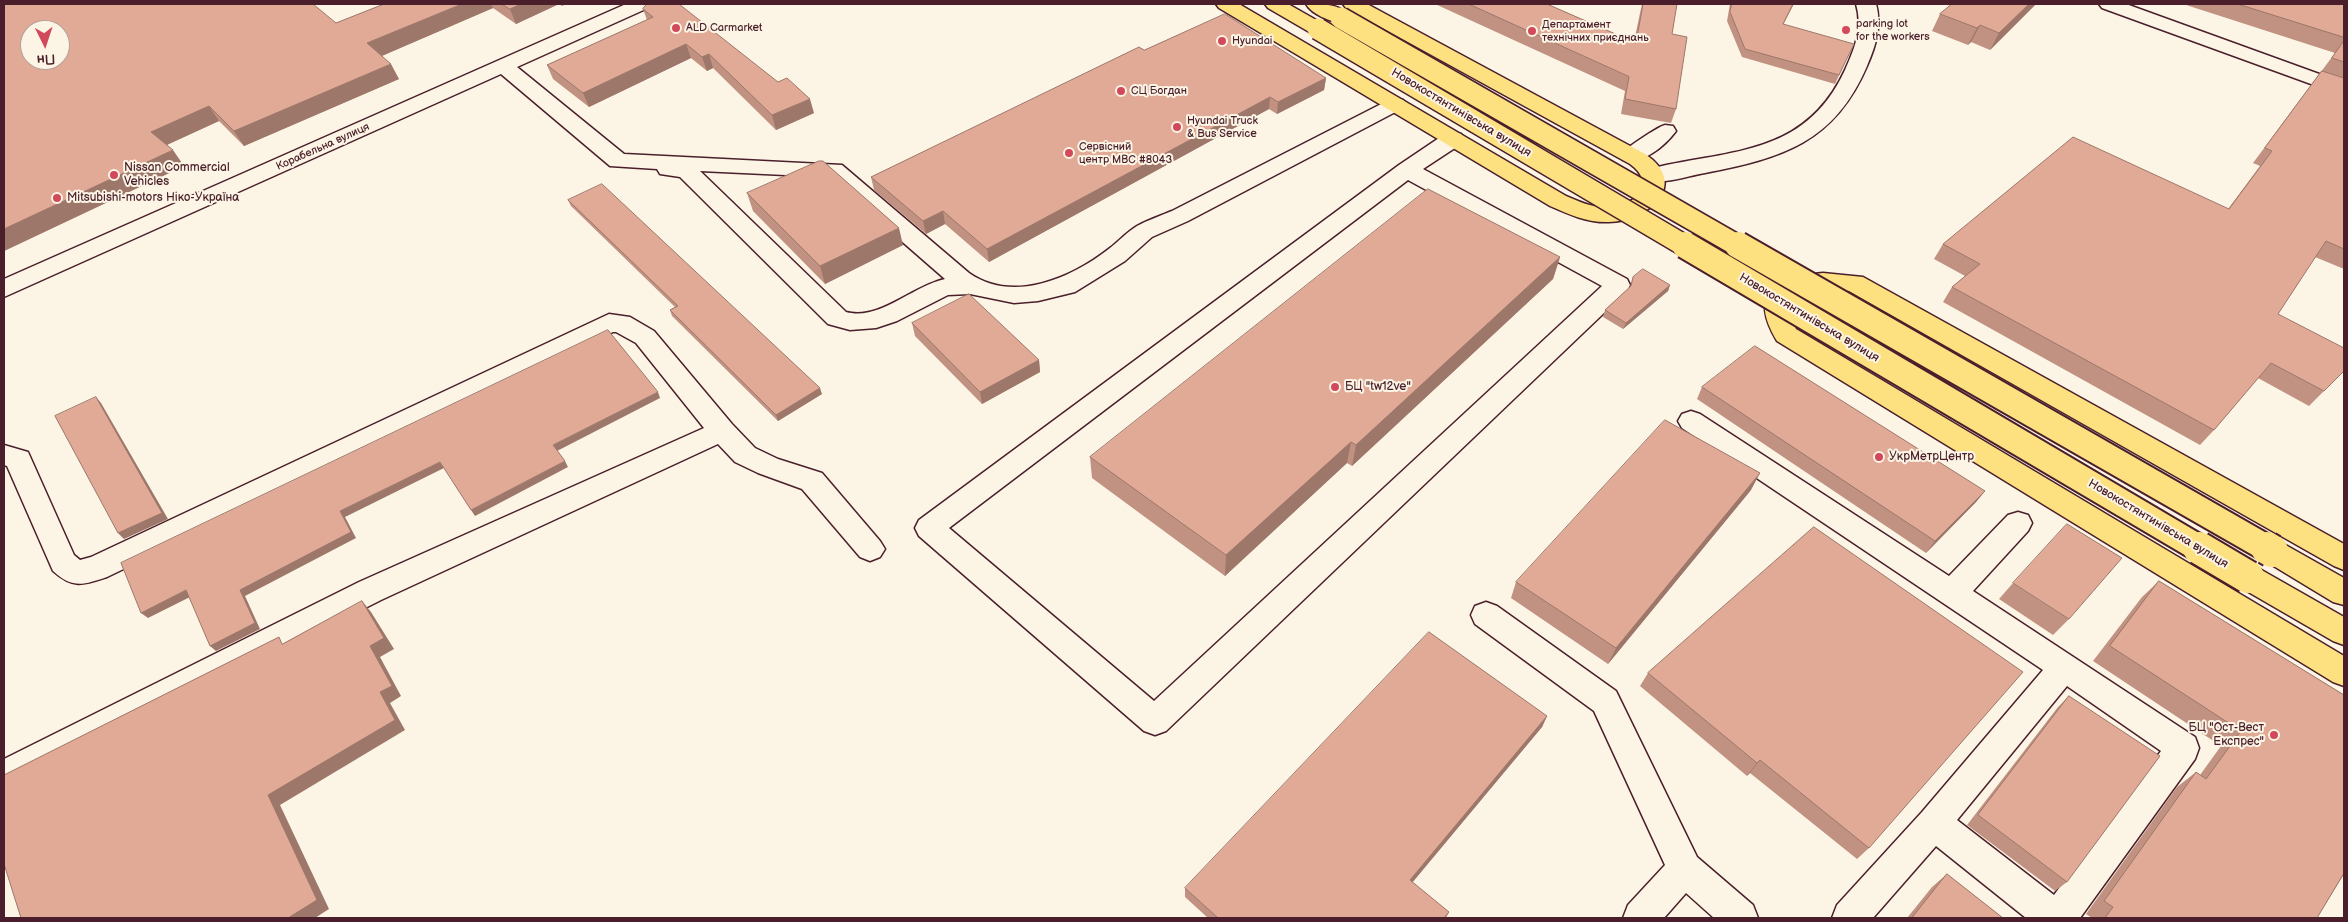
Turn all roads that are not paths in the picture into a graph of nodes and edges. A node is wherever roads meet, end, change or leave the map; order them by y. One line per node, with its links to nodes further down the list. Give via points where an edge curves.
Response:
1 (641, 4): 8 (street, Корабельна вулиця)
2 (1226, 4): 10 (main road)
3 (1275, 4): 28 (main road, Новокостянтинівська вулиця, bridge)
4 (1315, 4): 7 (main road, Новокостянтинівська вулиця)
5 (1866, 4): 16 (street, via 1870,28 1867,42 1840,99 1822,120 1807,132 1777,146 1718,164)
6 (2109, 4): 9 (street)
7 (1347, 11): 13 (main road); 26 (main road, Новокостянтинівська вулиця, bridge)
8 (503, 66): 14 (street); 18 (street, Корабельна вулиця)
9 (2344, 90)
10 (1396, 104): 12 (main road); 17 (street, via 1144,232 1117,255 1066,286 1014,295)
11 (1665, 131): 13 (street)
12 (1453, 138): 15 (street); 16 (main road, via 1558,201 1594,214 1617,215 1631,211 1653,192)
13 (1631, 155): 16 (main road, via 1646,165)
14 (618, 161): 17 (street, via 834,170); 17 (street, via 624,167 686,170 837,318 865,322 890,315 935,290)
15 (1407, 170): 15 (street, via 929,528 1155,721 1618,284)
16 (1653, 175)
17 (970, 286)
18 (4, 289)
19 (1691, 421): 25 (street)
20 (722, 431): 21 (street, via 645,337 621,323 609,323 97,568 75,573 63,563 18,459); 23 (street, via 745,455 812,481); 31 (street, via 370,591)
21 (4, 455)
22 (2018, 523): 25 (street)
23 (870, 549)
24 (2344, 558): 30 (main road, via 1854,283 1834,280 1797,282 1779,297 1776,320 1786,334)
25 (1952, 593): 29 (street)
26 (2344, 593)
27 (1486, 616): 33 (street, via 1605,700)
28 (2344, 632)
29 (2064, 667): 32 (street); 38 (street, via 2183,748)
30 (2344, 672)
31 (4, 776)
32 (1934, 823): 36 (street); 37 (street)
33 (1685, 869): 34 (street); 35 (street)
34 (1641, 918)
35 (1740, 918)
36 (1850, 918)
37 (2054, 918)
38 (2059, 918)

